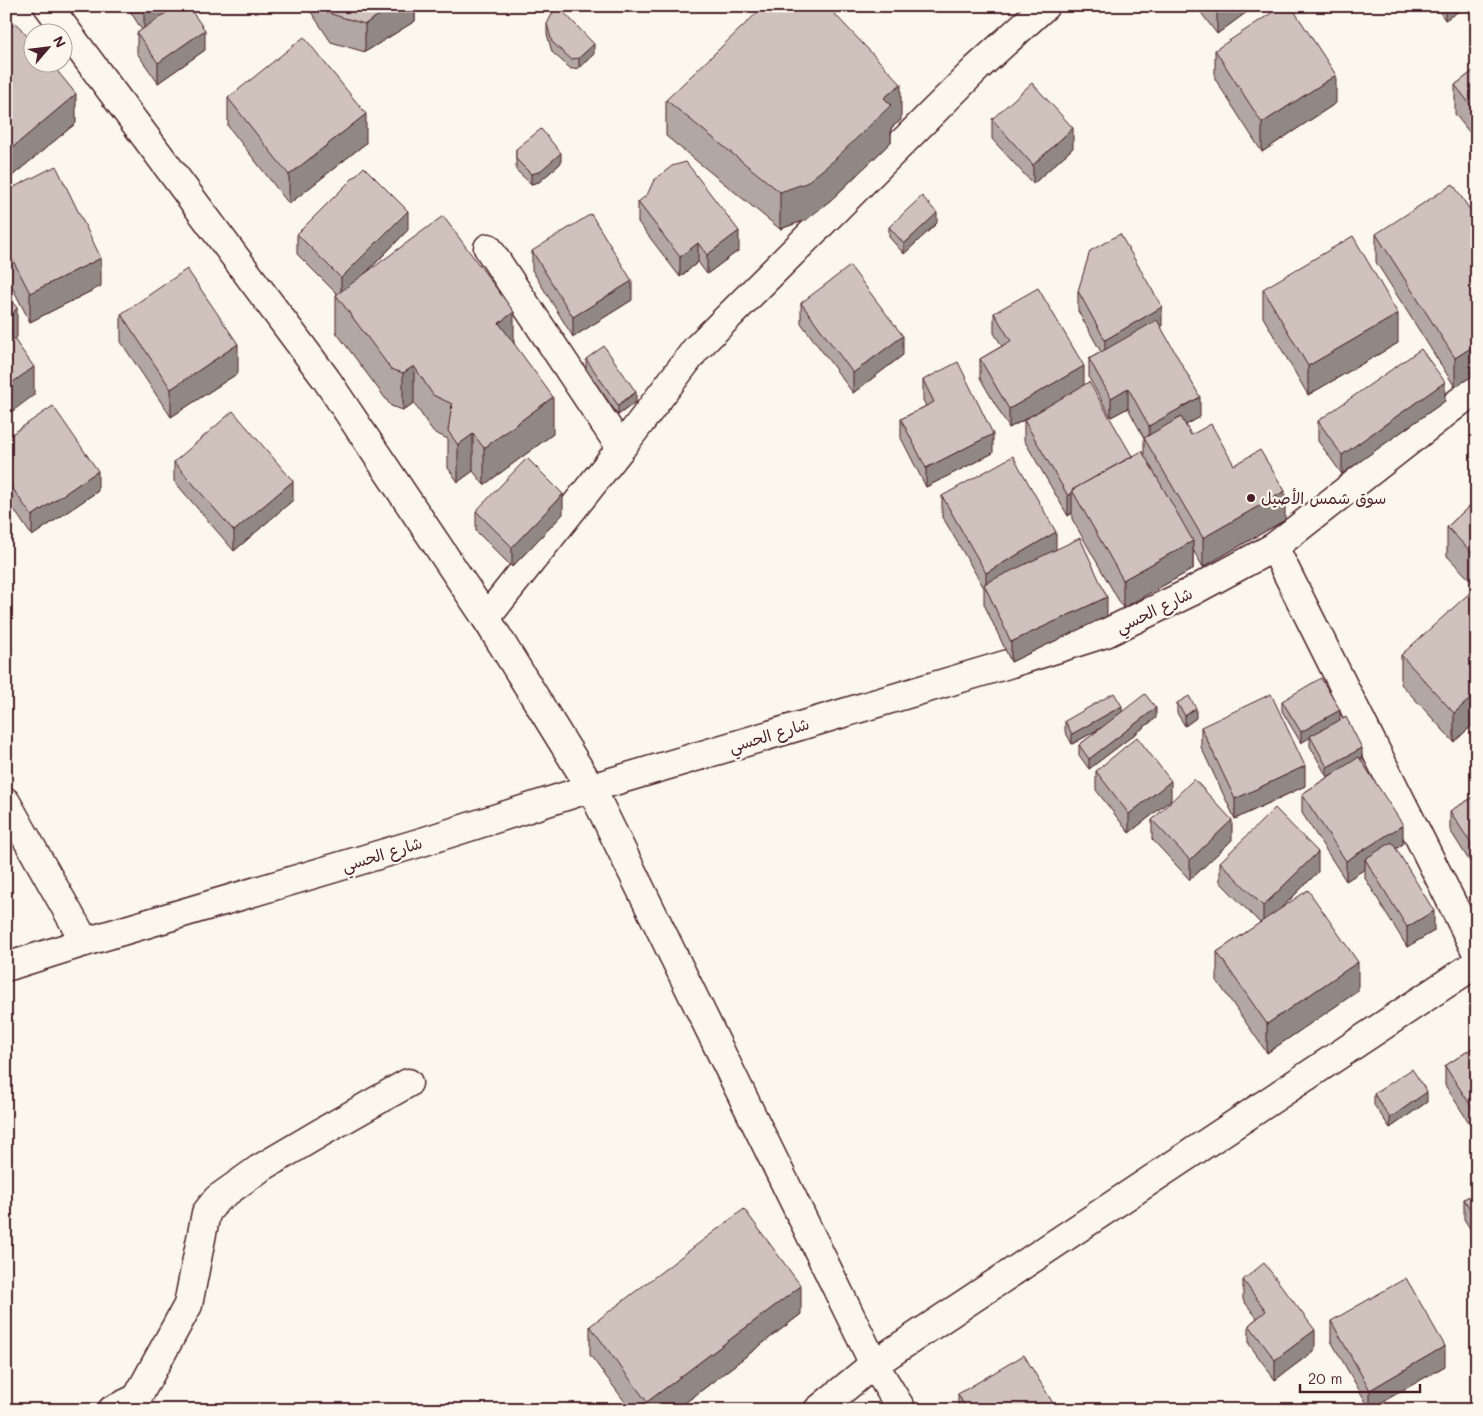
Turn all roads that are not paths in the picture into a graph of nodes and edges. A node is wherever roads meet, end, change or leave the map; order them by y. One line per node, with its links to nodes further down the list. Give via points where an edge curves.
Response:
1 (48, 6): 7 (street, via 326,379)
2 (1045, 6): 5 (street, via 977,68 696,349)
3 (488, 248): 5 (street)
4 (1477, 388): 6 (street, شارع الحسي)
5 (621, 448): 7 (street)
6 (1274, 547): 8 (street, شارع الحسي, via 1106,634); 11 (street)
7 (486, 618): 8 (street)
8 (591, 788): 10 (street, شارع الحسي); 15 (street)
9 (6, 802): 10 (street)
10 (85, 942): 13 (street, شارع الحسي)
11 (1477, 953)
12 (1477, 963): 15 (street)
13 (6, 968)
14 (408, 1084): 16 (street, via 259,1169 217,1199 206,1213 188,1305)
15 (874, 1364): 18 (street); 19 (street)
16 (141, 1404): 17 (street)
17 (112, 1410)
18 (818, 1410)
19 (902, 1410)

